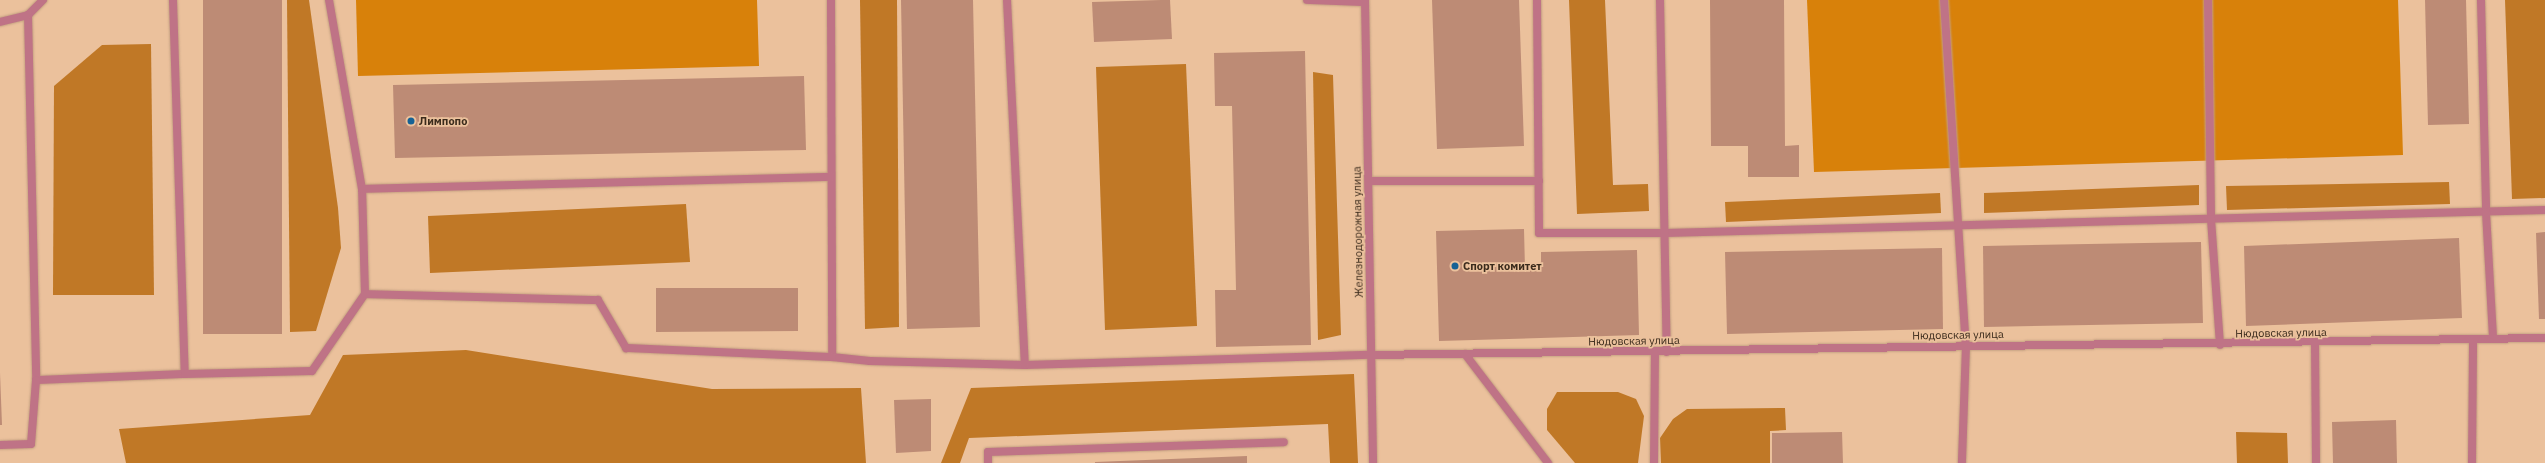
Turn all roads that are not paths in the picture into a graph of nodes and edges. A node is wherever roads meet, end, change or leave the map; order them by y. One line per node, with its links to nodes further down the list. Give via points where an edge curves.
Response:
1 (43, 0): 13 (street)
2 (173, 0): 37 (street)
3 (329, 0): 18 (street)
4 (831, 0): 15 (street)
5 (1007, 0): 36 (street)
6 (1307, 0): 12 (street)
7 (1537, 0): 17 (street)
8 (1660, 0): 23 (street)
9 (1944, 0): 22 (street)
10 (2208, 0): 21 (street)
11 (2481, 0): 20 (street)
12 (1365, 1): 16 (street, Железнодорожная улица)
13 (28, 15): 14 (street); 38 (street)
14 (0, 22)
15 (830, 177): 18 (street); 35 (street)
16 (1369, 181): 17 (street); 34 (street, Железнодорожная улица)
17 (1539, 181): 23 (street, via 1539,233)
18 (362, 189): 24 (street)
19 (2545, 210): 20 (street)
20 (2486, 212): 21 (street); 26 (street)
21 (2211, 219): 22 (street); 29 (street)
22 (1958, 224): 23 (street); 30 (street)
23 (1665, 233): 32 (street)
24 (365, 294): 35 (street, Нюдовская улица, via 598,300 626,348); 37 (street, via 312,371)
25 (2545, 338): 26 (street, Нюдовская улица)
26 (2493, 339): 27 (street, Нюдовская улица)
27 (2473, 340): 28 (street, Нюдовская улица); 47 (street)
28 (2315, 343): 29 (street, Нюдовская улица); 46 (street)
29 (2220, 345): 30 (street, Нюдовская улица)
30 (1966, 346): 32 (street, Нюдовская улица); 45 (street)
31 (1655, 352): 32 (street, Нюдовская улица); 33 (street, Нюдовская улица); 44 (street)
32 (1667, 352)
33 (1465, 354): 34 (street, Нюдовская улица); 43 (street)
34 (1370, 355): 36 (street, Нюдовская улица); 42 (street, Железнодорожная улица)
35 (832, 357): 36 (street, Нюдовская улица, via 870,361)
36 (1024, 365)
37 (185, 374): 38 (street)
38 (36, 380): 40 (street, via 31,444)
39 (1284, 442): 41 (street, via 988,452)
40 (0, 445)
41 (988, 463)
42 (1373, 463)
43 (1548, 463)
44 (1654, 463)
45 (1962, 463)
46 (2316, 463)
47 (2472, 463)

